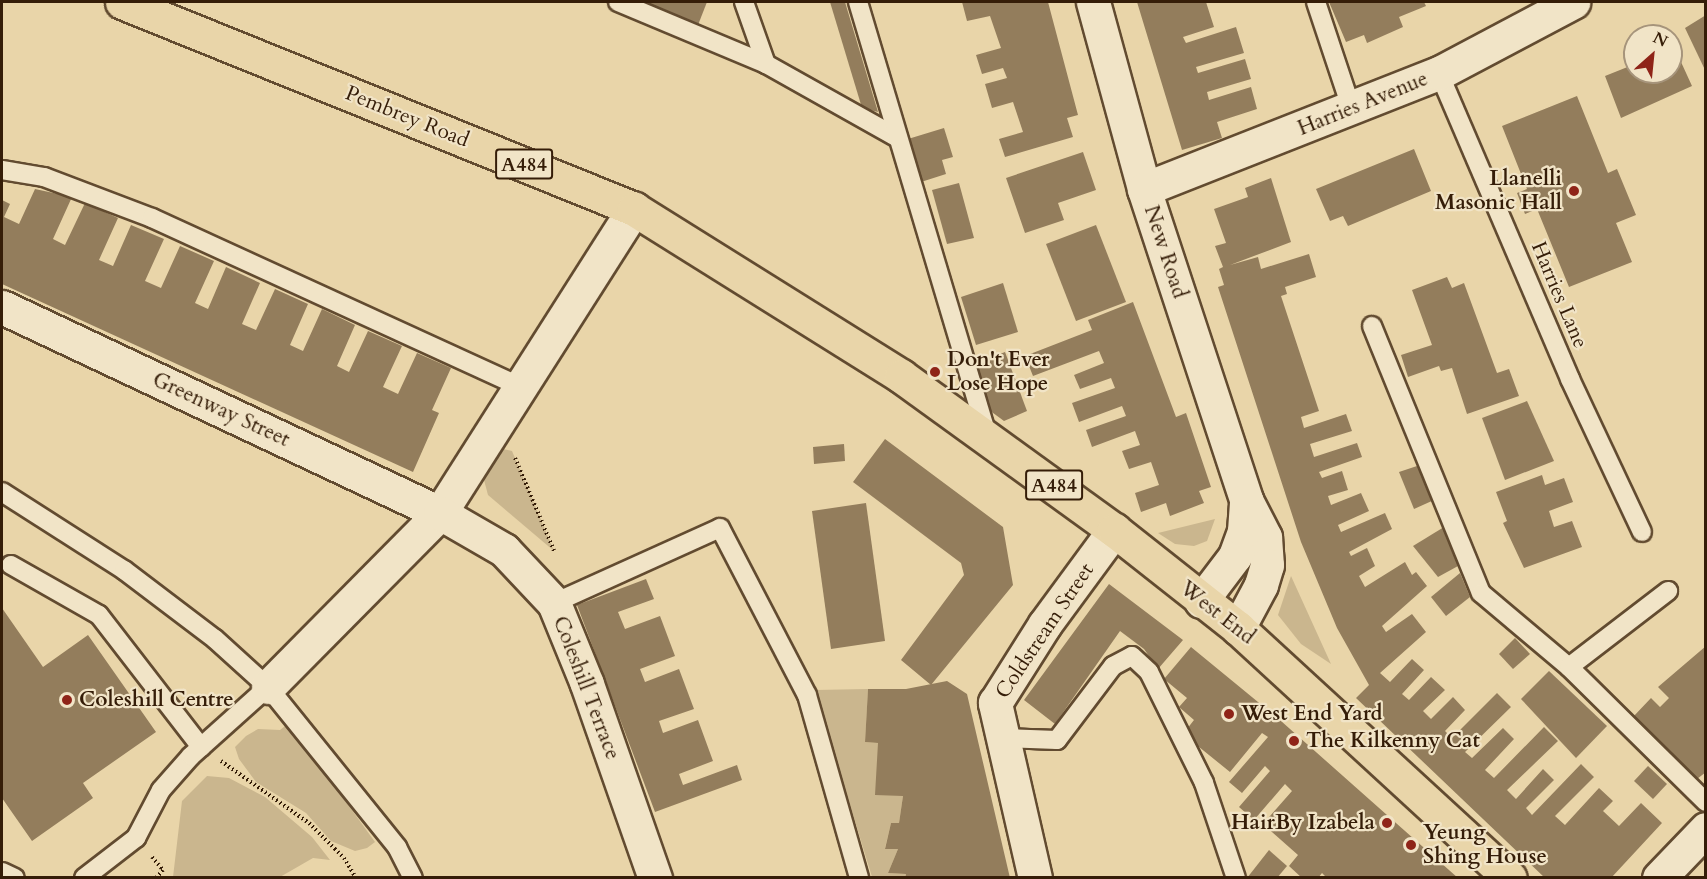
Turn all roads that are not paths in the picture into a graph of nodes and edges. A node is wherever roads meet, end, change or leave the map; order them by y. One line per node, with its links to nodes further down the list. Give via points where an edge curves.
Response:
1 (126, 2): 14 (main road, Pembrey Road / A484)
2 (618, 2): 8 (lane)
3 (744, 2): 8 (lane)
4 (858, 2): 11 (lane)
5 (1093, 2): 13 (main road, New Road)
6 (1316, 2): 10 (lane)
7 (1573, 2): 9 (main road, Harries Avenue)
8 (766, 64): 11 (lane)
9 (1439, 73): 10 (main road, Harries Avenue); 24 (lane, Harries Lane, via 1570,379)
10 (1352, 110): 13 (main road, Harries Avenue)
11 (898, 138): 19 (lane)
12 (2, 170): 18 (lane, via 44,177 152,218)
13 (1144, 189): 21 (main road, New Road)
14 (634, 209): 17 (main road, Pembrey Road / A484); 18 (main road)
15 (2, 307): 22 (main road, Greenway Street)
16 (1372, 326): 30 (lane, via 1481,593)
17 (901, 376): 19 (main road, West End / A484)
18 (521, 387): 22 (main road)
19 (988, 436): 23 (main road, West End / A484)
20 (2, 492): 31 (lane, via 124,570 215,639)
21 (1246, 500): 28 (main road, New Road, via 1244,531 1235,556); 29 (main road, New Road, via 1265,537 1267,565)
22 (440, 513): 27 (main road, Coleshill Terrace, via 504,550); 31 (main road)
23 (1114, 530): 28 (main road, West End / A484); 32 (main road, Coldstream Street, via 1045,624 996,703)
24 (1642, 531)
25 (11, 565): 33 (lane, via 99,615)
26 (1668, 591): 30 (lane)
27 (564, 599): 40 (main road, Coleshill Terrace, via 587,684); 41 (lane, via 720,528 807,695)
28 (1201, 601): 29 (main road, West End / A484)
29 (1238, 628): 44 (main road, West End / A484)
30 (1569, 667): 34 (lane)
31 (268, 687): 33 (lane); 39 (lane, via 390,838)
32 (1004, 738): 42 (main road, Coldstream Street); 43 (lane, via 1057,740 1113,666 1131,656 1149,672 1204,783)
33 (201, 747): 38 (lane, via 161,790 136,838)
34 (1706, 802)
35 (1706, 829): 45 (main road)
36 (2, 872): 37 (lane)
37 (15, 878)
38 (84, 878)
39 (413, 878)
40 (655, 878)
41 (859, 878)
42 (1035, 878)
43 (1236, 878)
44 (1510, 878)
45 (1659, 878)

